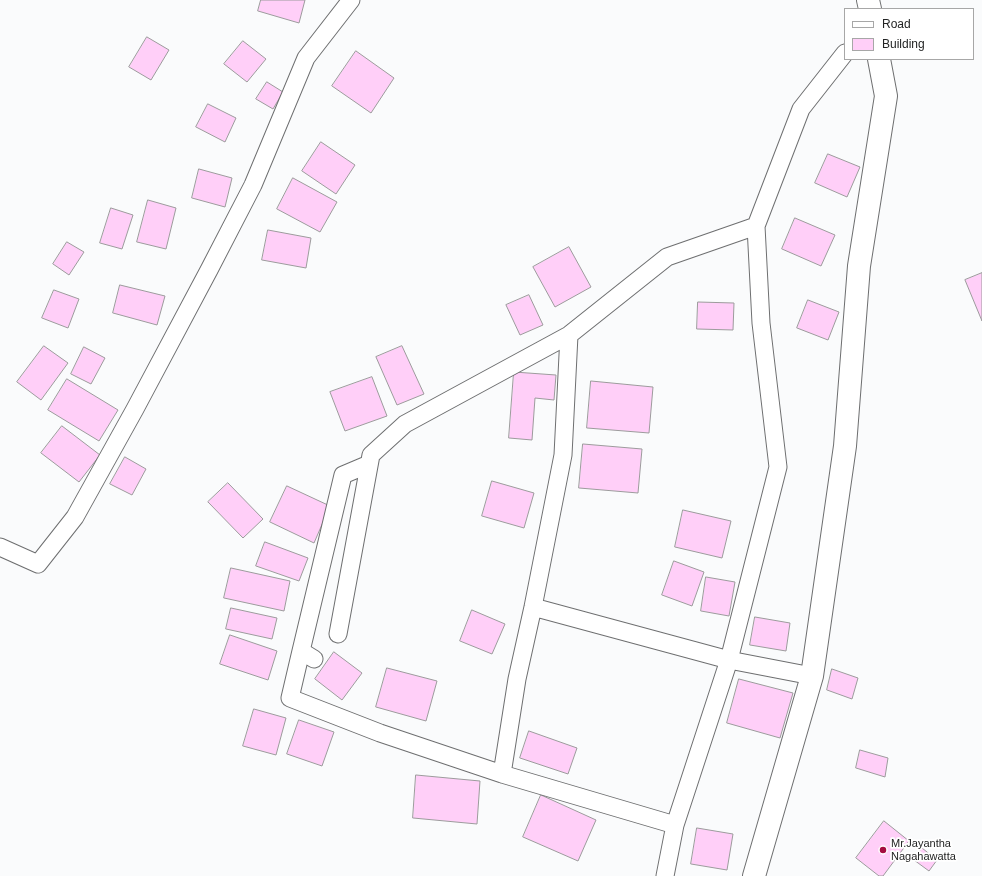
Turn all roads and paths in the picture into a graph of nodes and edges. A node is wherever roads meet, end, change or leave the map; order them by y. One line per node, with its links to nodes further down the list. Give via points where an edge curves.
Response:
1 (351, 0): 7 (street, via 306,58 253,185 75,517 38,564)
2 (844, 54): 4 (street, via 801,109)
3 (879, 60): 11 (street, via 886,96 859,266 845,446)
4 (756, 226): 5 (street, via 667,257); 10 (street, via 761,323 778,467)
5 (569, 335): 6 (street, via 405,424 371,454); 8 (street, via 562,455)
6 (369, 464): 9 (street); 12 (street, via 343,475 308,655 290,698 380,733)
7 (0, 547)
8 (533, 607): 10 (street); 12 (street, via 517,679)
9 (338, 634)
10 (729, 660): 11 (street); 13 (street)
11 (812, 676): 15 (street)
12 (502, 774): 13 (street)
13 (676, 825): 14 (street)
14 (665, 876)
15 (754, 876)

